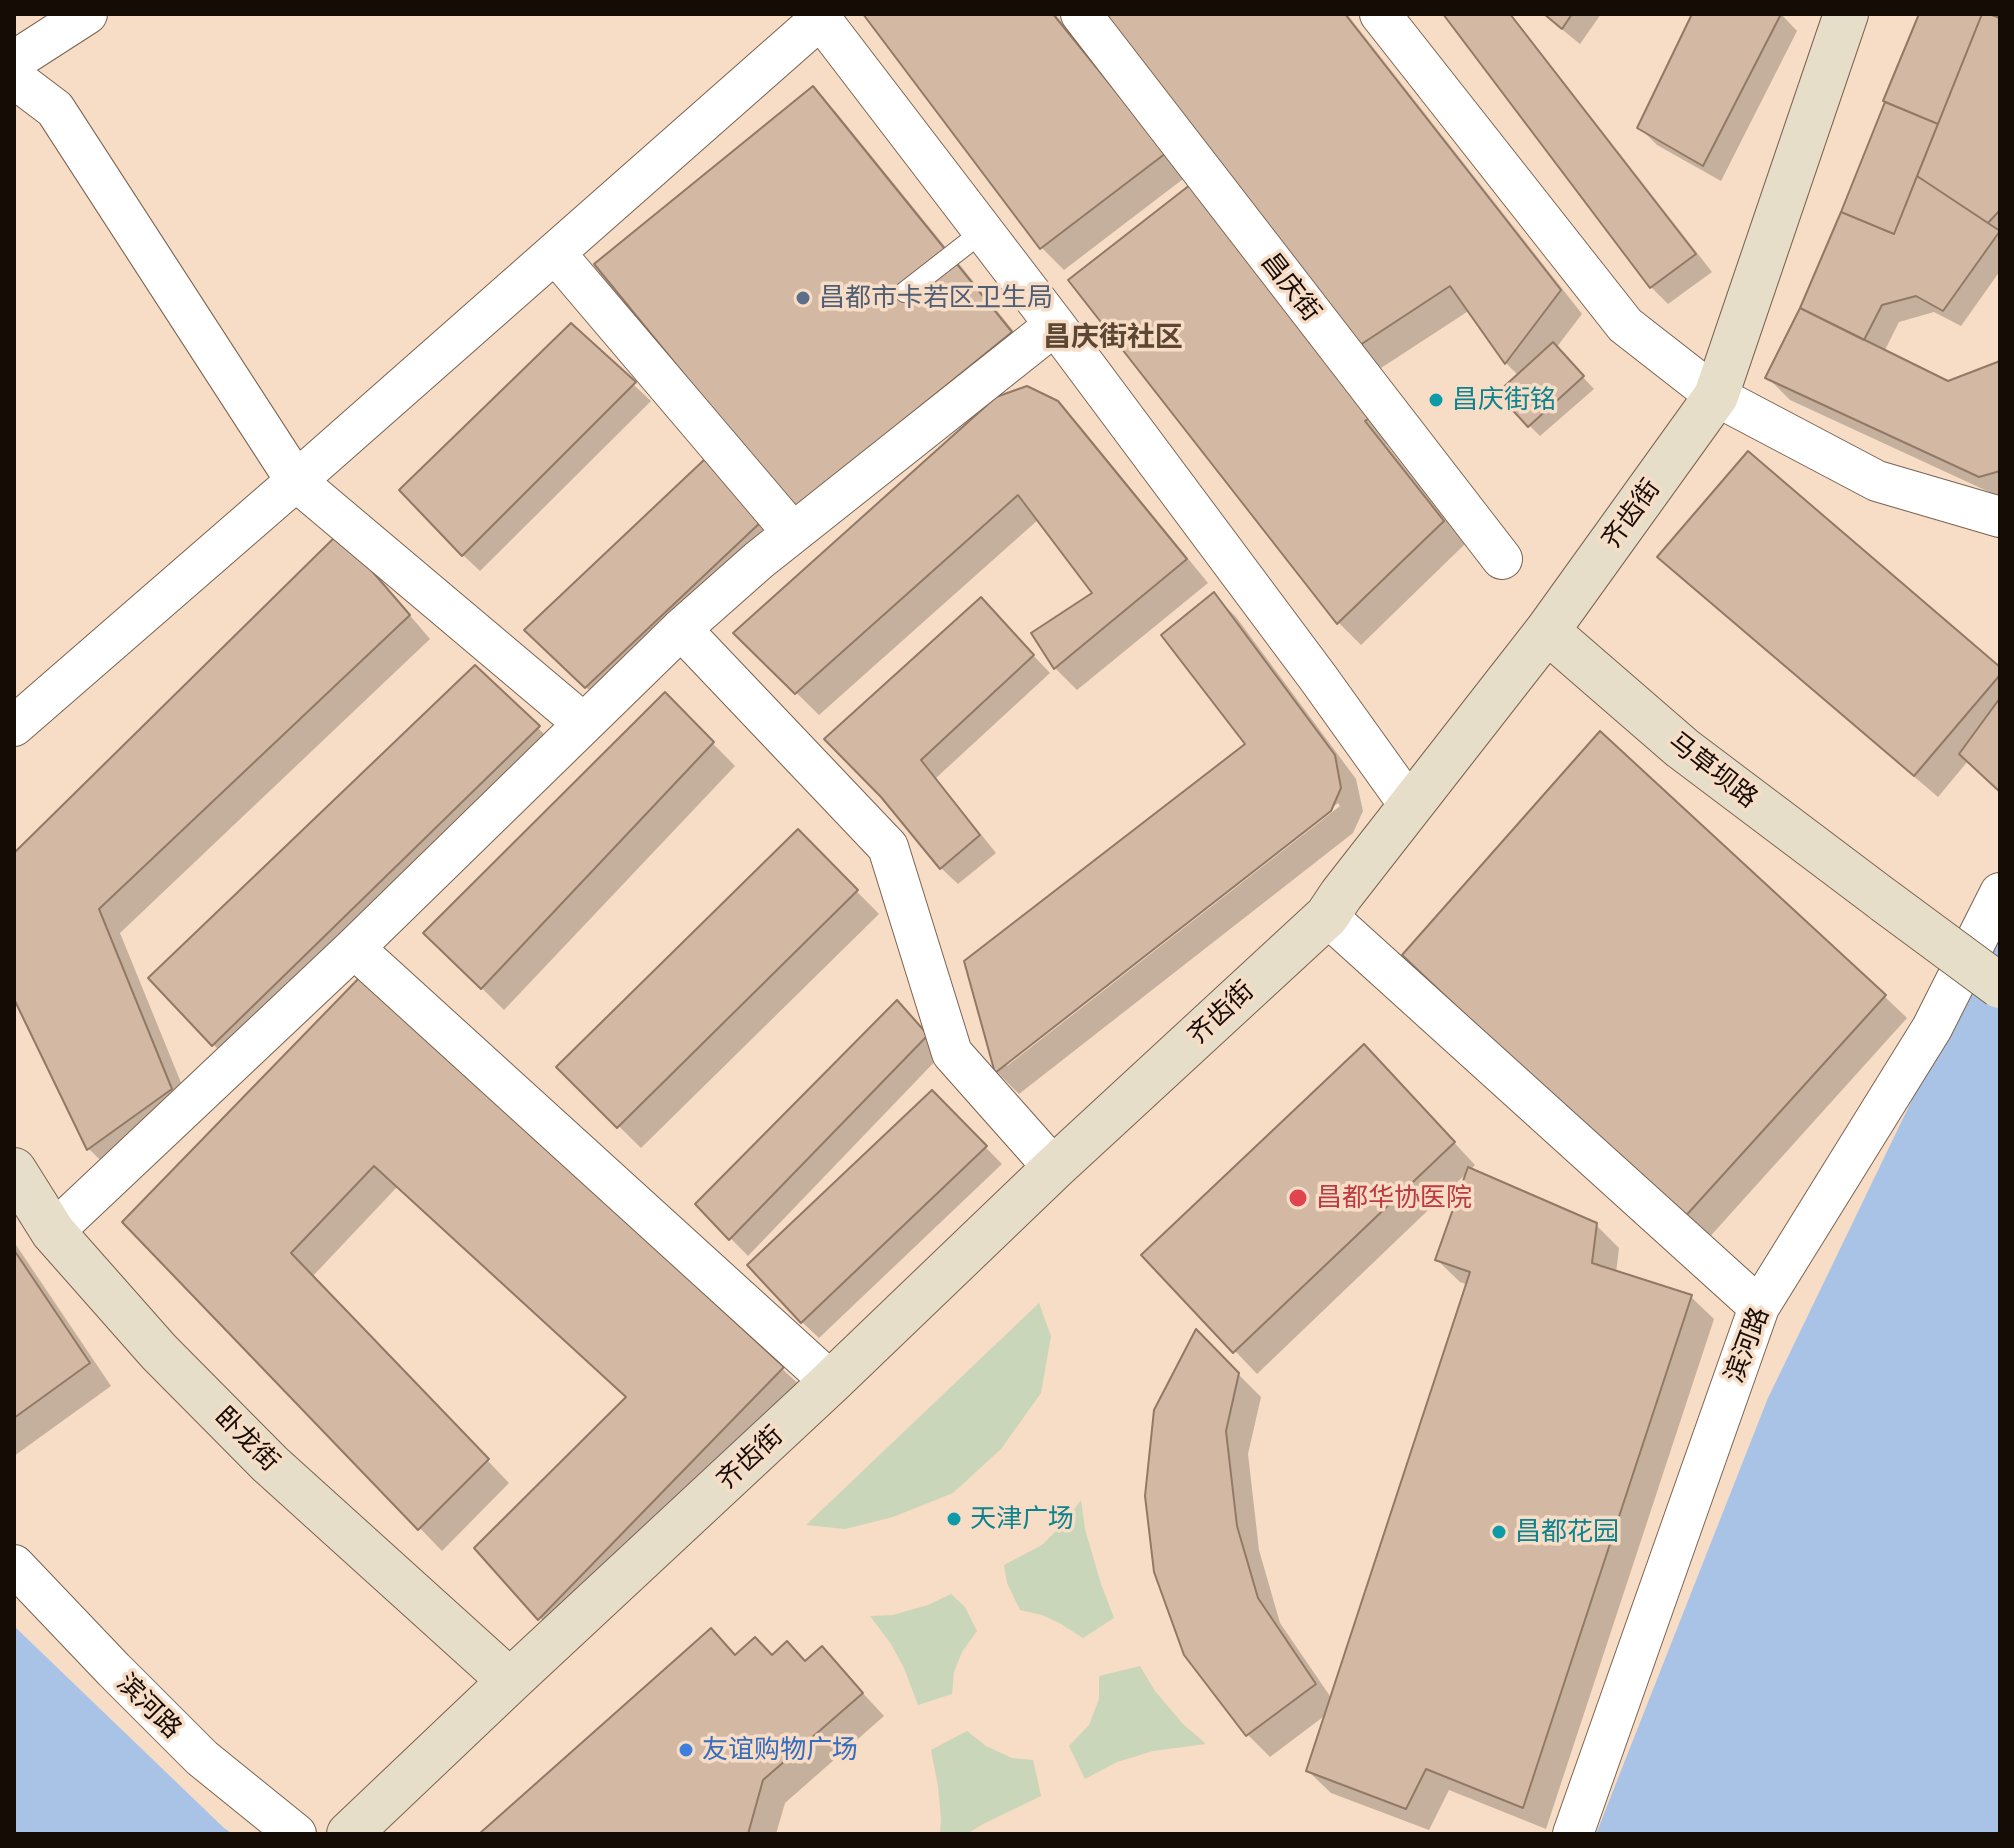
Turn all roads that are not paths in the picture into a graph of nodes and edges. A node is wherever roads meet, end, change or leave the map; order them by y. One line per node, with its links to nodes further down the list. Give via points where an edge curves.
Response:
1 (87, 14): 6 (street)
2 (1081, 14): 16 (street, 昌庆街)
3 (1380, 14): 12 (street, via 1625,325)
4 (1846, 14): 12 (main road, 齐齿街)
5 (818, 17): 8 (street); 9 (street)
6 (14, 61)
7 (14, 78): 13 (street, via 55,109)
8 (982, 232): 10 (lane); 11 (street)
9 (555, 253): 13 (street); 15 (street)
10 (905, 292)
11 (1055, 325): 15 (street); 21 (street)
12 (1716, 396): 14 (street, via 1877,481); 18 (main road, 齐齿街)
13 (296, 481): 19 (street); 20 (street)
14 (2000, 517)
15 (793, 533): 17 (street)
16 (1502, 559)
17 (681, 629): 19 (street); 26 (street, via 888,847 952,1053)
18 (1547, 631): 21 (main road, 齐齿街); 25 (main road, 马草坝路, bridge, via 1682,748)
19 (583, 723): 24 (street)
20 (14, 726)
21 (1410, 806): 23 (main road, 齐齿街)
22 (2000, 893): 29 (street, 滨河路, via 1932,1028)
23 (1327, 916): 26 (main road, 齐齿街); 29 (street)
24 (354, 948): 28 (street); 30 (street)
25 (2000, 986)
26 (1054, 1168): 30 (main road, 齐齿街)
27 (14, 1170): 28 (main road, 卧龙街)
28 (53, 1232): 32 (main road, 卧龙街, via 159,1352 270,1464)
29 (1759, 1307): 35 (street, 滨河路)
30 (831, 1382): 32 (main road, 齐齿街)
31 (14, 1565): 34 (street, 滨河路, via 202,1758)
32 (510, 1681): 33 (main road, 齐齿街)
33 (349, 1833)
34 (296, 1834)
35 (1573, 1834)

